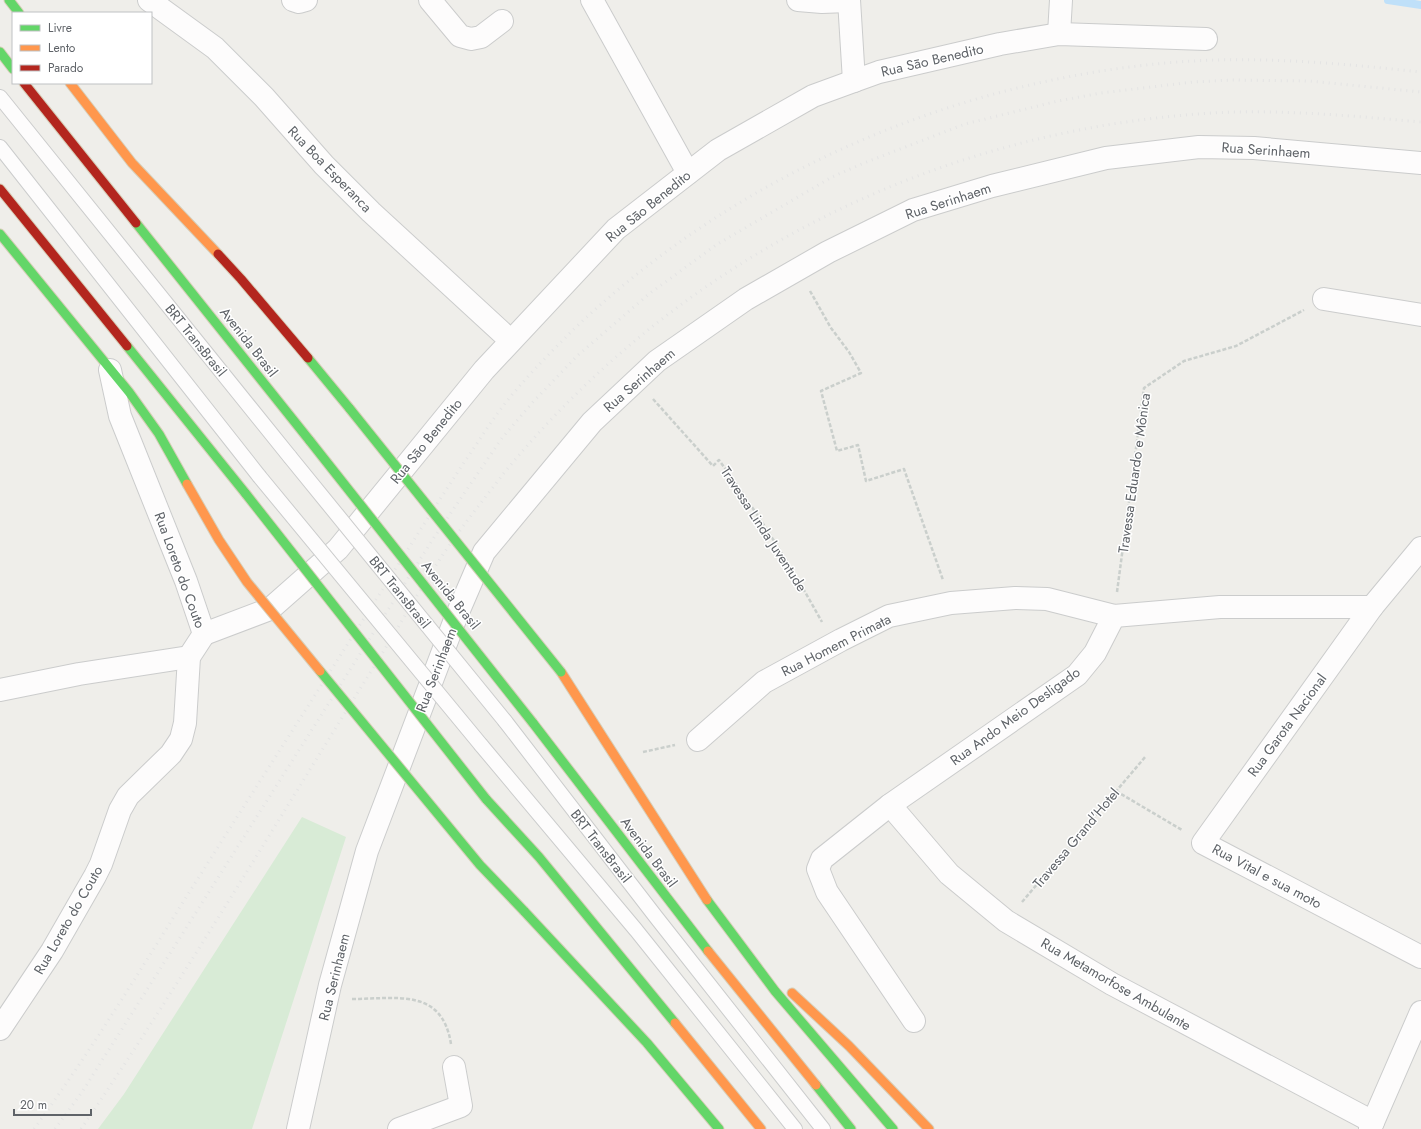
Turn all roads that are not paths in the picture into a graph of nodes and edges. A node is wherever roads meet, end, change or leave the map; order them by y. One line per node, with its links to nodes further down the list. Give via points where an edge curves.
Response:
1 (9, 0): 10 (main road)
2 (149, 0): 27 (street, Rua Boa Esperanca, via 215,48 371,212)
3 (293, 0): 4 (street)
4 (306, 0)
5 (430, 0): 11 (street, via 460,36 470,39 481,37)
6 (592, 0): 22 (street)
7 (798, 0): 8 (street)
8 (848, 0): 16 (street)
9 (1061, 0): 12 (street)
10 (18, 12)
11 (502, 21)
12 (1059, 34): 13 (street, Rua Sāo Benedito); 16 (street, Rua Sāo Benedito, via 985,47 879,72)
13 (1206, 39)
14 (0, 52): 15 (main road)
15 (12, 68)
16 (854, 81): 22 (street, Rua Sāo Benedito, via 813,96 718,150)
17 (25, 84): 53 (main road, Avenida Brasil, bridge, via 533,723 724,972)
18 (71, 84): 38 (main road, Avenida Brasil, bridge, via 132,163 241,279 350,409 561,672 619,758 710,904)
19 (0, 97): 52 (lane, BRT TransBrasil, bridge, via 505,721)
20 (0, 148): 51 (lane, BRT TransBrasil, bridge, via 259,476 636,930)
21 (1421, 163): 47 (street, Rua Serinhaem, via 1254,148 1198,146 1106,158 992,186 913,210 828,252 746,299 657,361 592,422 484,552 456,617 367,851 327,1000)
22 (688, 173): 27 (street, Rua Sāo Benedito, via 616,229)
23 (0, 189): 50 (main road, bridge, via 246,494 486,799 539,857)
24 (0, 234): 28 (main road)
25 (1324, 300): 26 (street)
26 (1421, 315)
27 (510, 340): 32 (street, Rua Sāo Benedito, via 338,549 270,609)
28 (110, 370): 32 (street, Rua Loreto do Couto, via 120,416 186,580); 44 (main road, bridge, via 159,434 219,540 247,582 480,865)
29 (1421, 548): 30 (street)
30 (1372, 607): 31 (street, via 1220,607); 37 (street, Rua Garota Nacional)
31 (1114, 616): 35 (street, Rua Homem Primata, via 1047,599 1015,598 951,603 889,616 764,682); 36 (street, Rua Ando Meio Desligado, via 1095,653 1077,675)
32 (204, 634): 33 (street, Rua Loreto do Couto)
33 (189, 657): 34 (street, via 79,674); 42 (street, Rua Loreto do Couto, via 185,723 177,747 128,796 120,810 95,876 52,951)
34 (0, 690)
35 (698, 740)
36 (890, 805): 41 (street, Rua Ando Meio Desligado, via 822,859 818,868 827,892); 46 (street, Rua Metamorfose Ambulante, via 949,874 1006,921 1112,984)
37 (1203, 843): 39 (street, Rua Vital e sua moto)
38 (741, 947): 54 (main road, Avenida Brasil, via 816,1041); 55 (main road, via 849,1046)
39 (1421, 957)
40 (1421, 1012): 46 (street)
41 (914, 1021)
42 (0, 1029)
43 (454, 1067): 48 (street, via 462,1106)
44 (669, 1069): 45 (main road); 49 (main road)
45 (689, 1109)
46 (1371, 1125)
47 (298, 1129)
48 (399, 1129)
49 (719, 1129)
50 (761, 1129)
51 (795, 1129)
52 (824, 1129)
53 (850, 1129)
54 (892, 1129)
55 (929, 1129)

